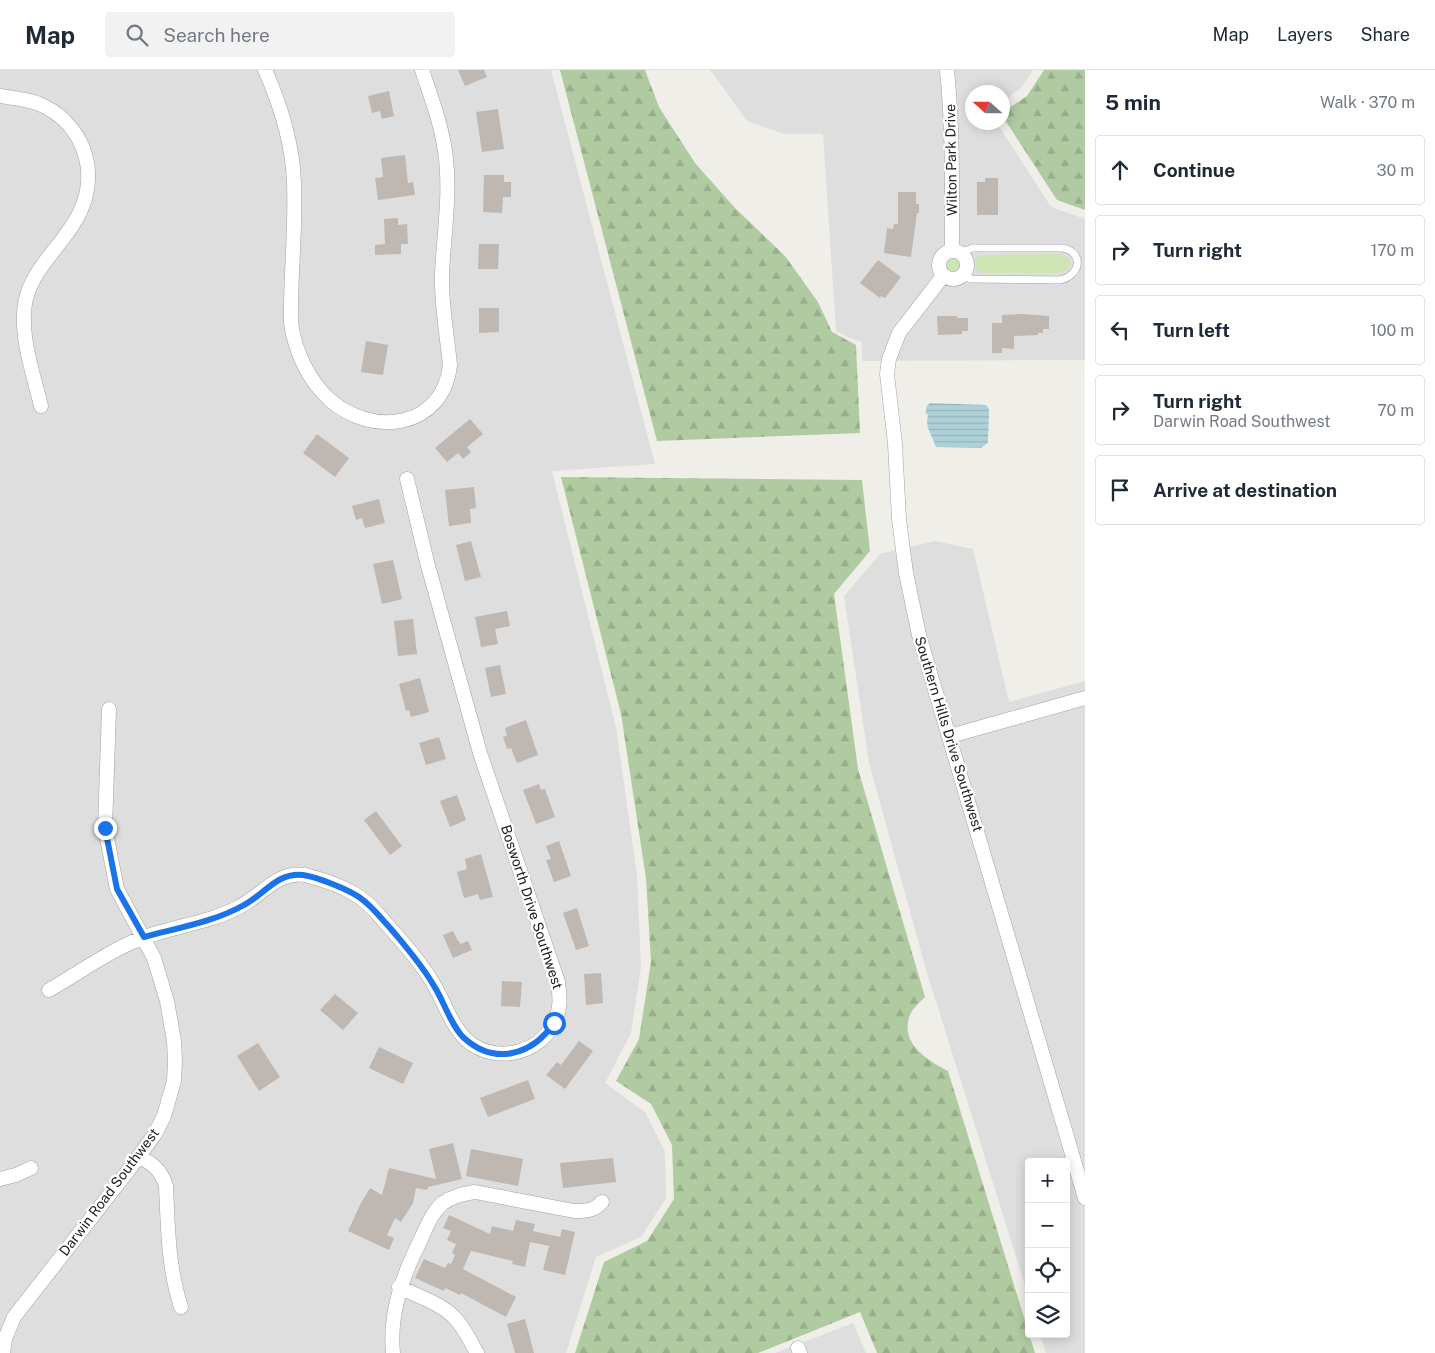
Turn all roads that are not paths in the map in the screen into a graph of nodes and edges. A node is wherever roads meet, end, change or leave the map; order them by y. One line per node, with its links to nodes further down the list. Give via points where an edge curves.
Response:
1 (265, 70): 2 (street, via 285,123 292,156 291,323 298,354 319,388 341,408 369,420 389,422 410,418 429,409 444,389 450,365 442,276 448,210 447,171 439,123)
2 (422, 70)
3 (947, 70): 5 (street, Wilton Park Drive)
4 (0, 96): 8 (street, via 37,103 64,119 83,144 89,168 89,183 80,213 37,274 27,294 25,337)
5 (957, 253): 6 (street, via 967,264); 6 (lane, via 973,248 1063,248 1070,250 1077,260 1074,274 1068,279 971,279); 7 (street, via 946,253 940,259 939,268)
6 (963, 275): 7 (street, via 952,279)
7 (944, 276): 12 (street, Southern Hills Drive Southwest, via 899,333 887,374 906,573 919,635)
8 (41, 406)
9 (407, 479): 13 (street, Bosworth Drive Southwest, via 480,752 558,982 559,1009 554,1023 537,1043 517,1052 497,1054 472,1044 457,1029 420,962 371,906 345,889 305,876 285,876 229,913)
10 (1085, 698): 12 (street)
11 (109, 709): 13 (street, Darwin Road Southwest, via 105,828 117,889)
12 (950, 736): 18 (street, Southern Hills Drive Southwest)
13 (144, 937): 14 (street, Bosworth Drive Southwest); 15 (street, Darwin Road Southwest, via 167,1001 175,1061 174,1081 164,1116)
14 (49, 990)
15 (138, 1157): 21 (street, via 155,1166 166,1186 170,1266); 22 (street, Darwin Road Southwest, via 14,1317)
16 (31, 1168): 17 (street)
17 (0, 1179)
18 (1085, 1198)
19 (602, 1202): 20 (street, via 596,1208 574,1211 482,1193 451,1198 432,1215)
20 (400, 1287): 23 (street, via 394,1318); 24 (street, via 443,1308 454,1317)
21 (181, 1307)
22 (3, 1344)
23 (393, 1353)
24 (477, 1353)

